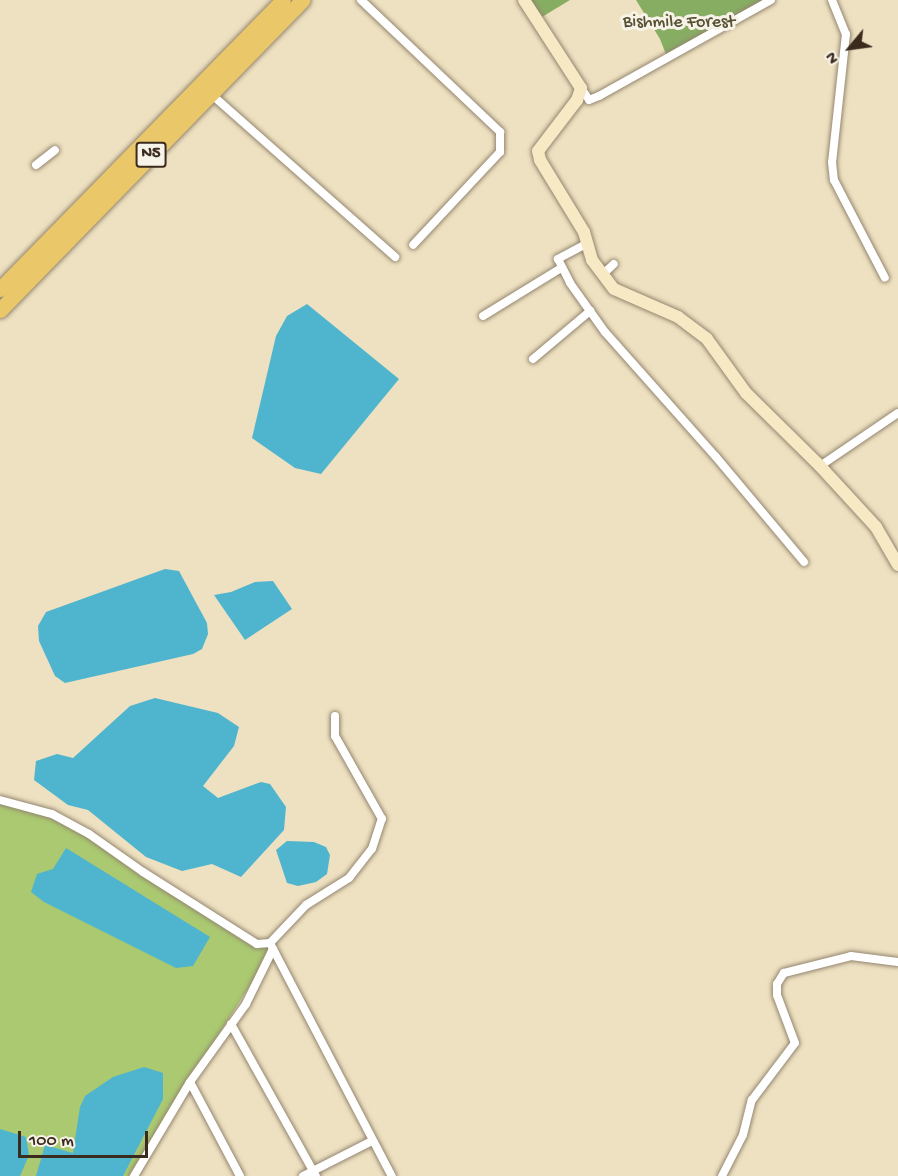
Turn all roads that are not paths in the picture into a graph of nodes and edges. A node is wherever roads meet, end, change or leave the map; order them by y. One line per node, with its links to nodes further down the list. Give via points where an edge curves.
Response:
1 (283, 0): 18 (highway, N5)
2 (303, 0): 8 (highway, N5)
3 (361, 0): 12 (street, via 500,132 500,152)
4 (524, 0): 7 (street)
5 (771, 0): 7 (street, via 599,96 589,100)
6 (832, 0): 17 (street, via 846,34 832,162 834,180)
7 (581, 88): 11 (street, via 577,100 538,151 584,232)
8 (211, 94): 13 (street); 19 (highway, N5)
9 (55, 150): 10 (street)
10 (36, 165)
11 (586, 244): 15 (street, via 559,258); 16 (street)
12 (413, 245)
13 (395, 257)
14 (614, 264): 16 (street)
15 (561, 268): 20 (street); 21 (street)
16 (602, 275): 24 (street, via 614,289 678,317 701,333 746,393)
17 (885, 278)
18 (0, 290)
19 (0, 310)
20 (590, 310): 22 (street); 25 (street)
21 (483, 316)
22 (532, 359)
23 (898, 414): 24 (street)
24 (820, 466): 26 (street, via 876,527)
25 (804, 562)
26 (898, 565)
27 (334, 716): 29 (street, via 335,736 382,819 372,849 349,878 306,905)
28 (0, 800): 29 (street, via 52,814 257,944)
29 (271, 946): 31 (street, via 246,1004); 33 (street)
30 (898, 962): 39 (street, via 851,956 784,973 777,984 777,995 795,1043 752,1100 743,1135)
31 (231, 1024): 32 (street); 34 (street)
32 (190, 1082): 35 (street); 36 (street)
33 (372, 1140): 34 (street); 38 (street)
34 (314, 1173): 37 (street)
35 (134, 1176)
36 (240, 1176)
37 (303, 1176)
38 (392, 1176)
39 (722, 1176)

